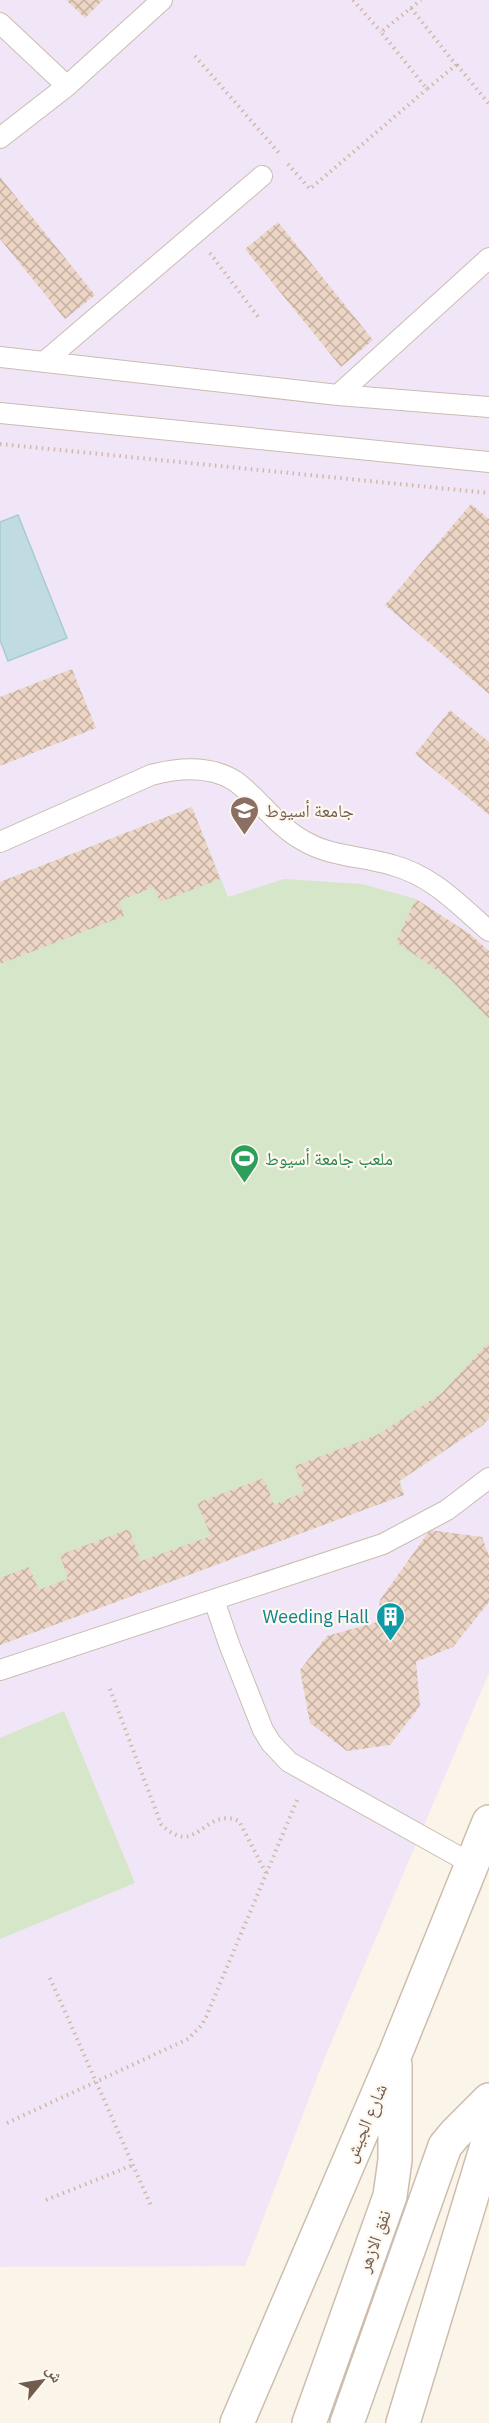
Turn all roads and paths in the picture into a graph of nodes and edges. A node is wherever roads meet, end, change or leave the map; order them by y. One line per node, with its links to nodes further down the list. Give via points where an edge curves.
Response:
1 (162, 0): 9 (lane)
2 (353, 0): 6 (path)
3 (421, 0): 4 (path)
4 (411, 8): 6 (path); 8 (path)
5 (0, 23): 9 (lane)
6 (381, 32): 10 (path)
7 (195, 56): 13 (path)
8 (456, 65): 10 (path); 11 (path)
9 (67, 86): 12 (lane)
10 (427, 89): 14 (path, via 310,189)
11 (489, 104)
12 (2, 132)
13 (279, 154)
14 (287, 163)
15 (262, 176): 16 (lane)
16 (195, 233): 18 (path); 20 (lane)
17 (489, 258): 21 (lane)
18 (260, 318)
19 (0, 357): 20 (lane)
20 (44, 362): 21 (lane)
21 (338, 395): 22 (lane)
22 (489, 407)
23 (0, 413): 25 (lane)
24 (0, 444): 26 (path)
25 (489, 462)
26 (489, 493)
27 (0, 842): 28 (lane, via 151,775 191,768 235,781 303,841 329,852 393,865 430,880)
28 (489, 931)
29 (489, 1478): 30 (lane, via 447,1510 383,1544)
30 (214, 1600): 31 (lane); 33 (lane, via 263,1730 279,1753)
31 (0, 1670)
32 (110, 1689): 36 (path, via 161,1824 179,1837 220,1819 239,1821)
33 (309, 1773): 35 (lane); 36 (path)
34 (489, 1822): 35 (main road, شارع الجيش)
35 (472, 1864): 38 (main road, شارع الجيش)
36 (266, 1874): 39 (path, via 201,2026 188,2039)
37 (50, 1978): 39 (path)
38 (396, 2052): 46 (main road, شارع الجيش); 47 (main road, نفق الازهر, via 395,2160 390,2196)
39 (96, 2082): 41 (path); 43 (path)
40 (489, 2100): 48 (main road, نفق الازهر, via 445,2146)
41 (7, 2123)
42 (489, 2139): 49 (main road)
43 (133, 2165): 44 (path); 45 (path)
44 (46, 2200)
45 (152, 2208)
46 (237, 2423)
47 (309, 2423)
48 (347, 2423)
49 (403, 2423)

